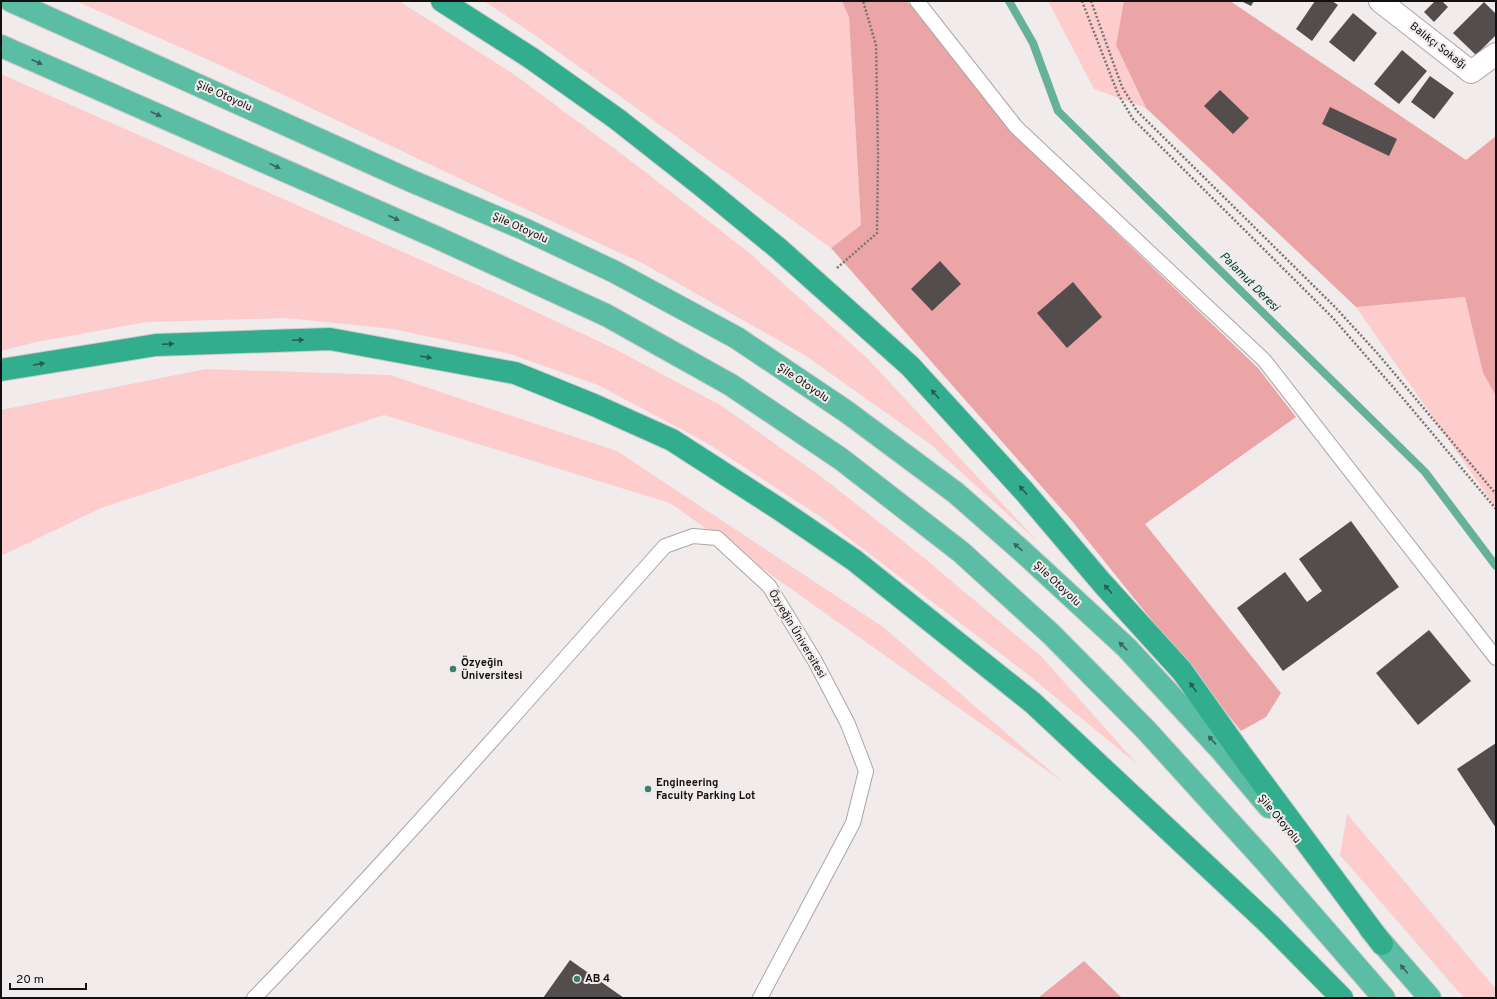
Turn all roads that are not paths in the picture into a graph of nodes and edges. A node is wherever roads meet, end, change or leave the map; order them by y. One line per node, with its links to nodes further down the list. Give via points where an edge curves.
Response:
1 (10, 1): 9 (highway, Şile Otoyolu, one-way to 1, via 1220,749 1126,648 956,494 840,408 737,338 615,272)
2 (442, 1): 9 (highway, one-way to 2, via 1182,671 910,366 779,249 617,119 531,58)
3 (917, 1): 8 (lane, via 1016,127 1264,360)
4 (1380, 1): 6 (street, Balıkçı Sokağı, via 1471,72)
5 (1, 46): 13 (highway, one-way to 13, via 438,238 606,315 731,385 841,459 961,552 1051,634 1146,730)
6 (1496, 54)
7 (1, 370): 12 (highway, one-way to 12, via 156,345 330,339 515,373 672,440 854,560 1034,703 1270,925)
8 (1496, 658)
9 (1382, 944): 14 (highway, Şile Otoyolu, one-way to 9)
10 (254, 998): 11 (lane, Özyeğin Üniversitesi, via 483,752 665,546 693,536 717,538 769,586 815,661 848,724 866,771 853,823)
11 (760, 998)
12 (1342, 998)
13 (1384, 998)
14 (1430, 998)

